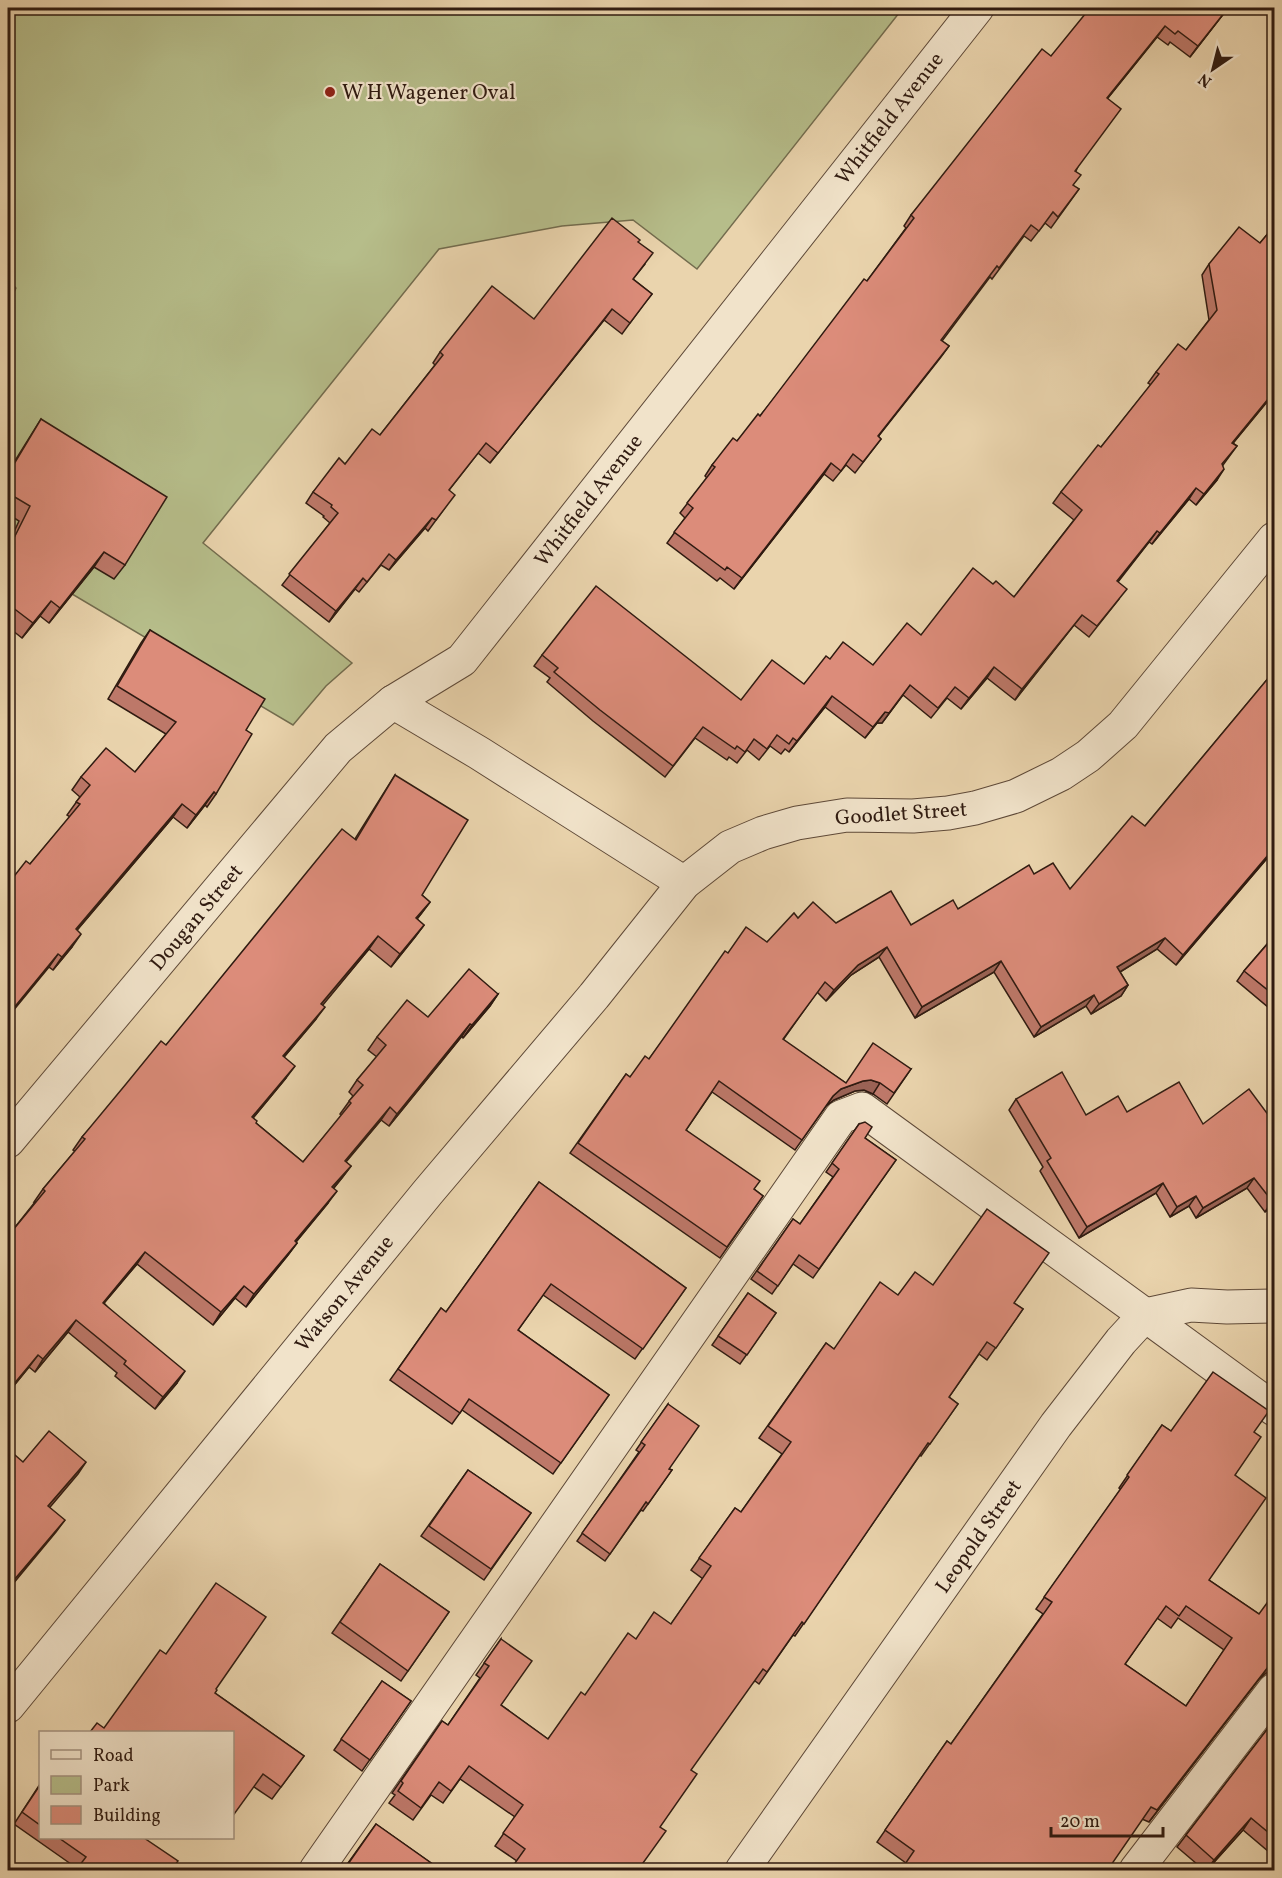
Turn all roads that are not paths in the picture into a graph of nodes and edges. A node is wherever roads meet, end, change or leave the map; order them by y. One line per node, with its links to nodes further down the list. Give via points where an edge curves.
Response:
1 (977, 8): 3 (street, Whitfield Avenue, via 462,660)
2 (1275, 539): 4 (street, Goodlet Street, via 1123,725 1061,774 1016,796 975,808 913,816 847,815 763,832 730,847)
3 (393, 702): 4 (street); 5 (street, Dougan Street, via 338,748)
4 (684, 883): 10 (street, Watson Avenue)
5 (8, 1141)
6 (1275, 1306): 7 (street, via 1191,1305)
7 (1145, 1315): 8 (street); 11 (street, via 862,1110 841,1117); 12 (street, Leopold Street, via 1056,1425)
8 (1275, 1409)
9 (1275, 1690): 13 (street)
10 (8, 1706)
11 (316, 1870)
12 (742, 1870)
13 (1136, 1870)

